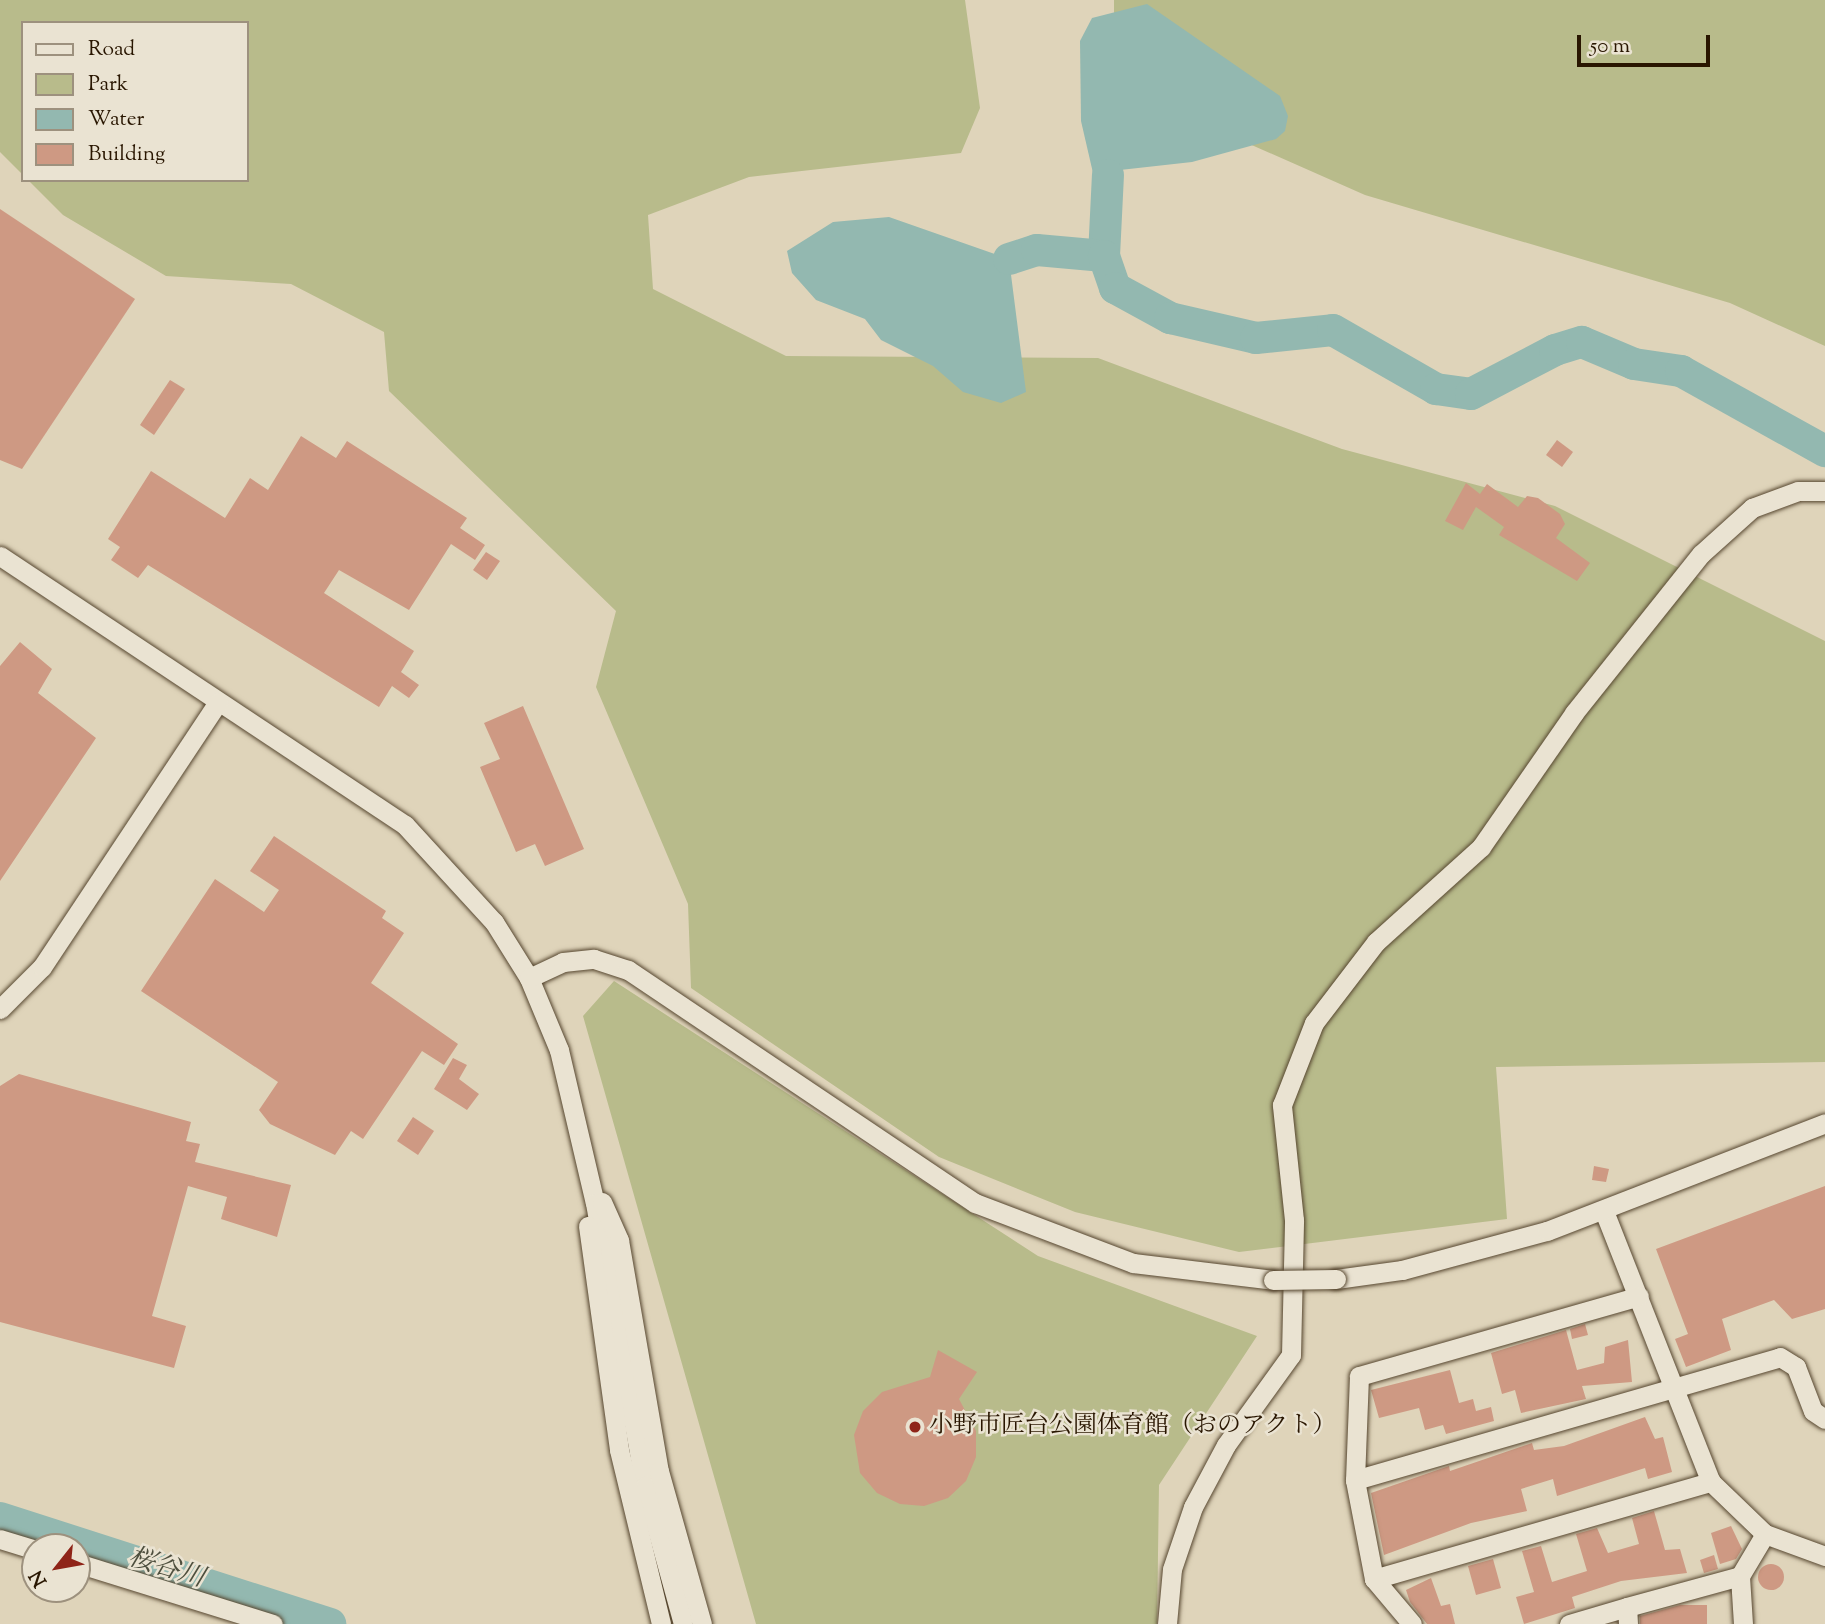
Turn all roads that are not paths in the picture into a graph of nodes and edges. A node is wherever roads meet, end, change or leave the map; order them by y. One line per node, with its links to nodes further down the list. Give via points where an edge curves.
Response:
1 (1825, 491): 26 (street, via 1798,491 1752,508 1701,554 1574,713 1481,847 1376,943 1314,1023 1282,1105 1296,1315 1291,1355 1226,1445 1193,1507 1172,1569)
2 (0, 556): 3 (street)
3 (218, 702): 4 (street, via 405,825 494,922); 5 (street, via 42,967)
4 (529, 978): 7 (street, via 559,1050); 8 (street, bridge, via 564,962 594,959 628,970 975,1203 1133,1263 1273,1280 1336,1279 1402,1270)
5 (0, 1009)
6 (1825, 1123): 8 (street)
7 (585, 1162): 23 (street, via 589,1247 619,1450); 24 (street, via 645,1486); 25 (street, via 618,1240 659,1471)
8 (1604, 1211): 9 (street)
9 (1639, 1296): 10 (street); 12 (street, via 1359,1376)
10 (1674, 1390): 11 (street, via 1780,1357 1796,1367 1813,1411); 12 (street); 13 (street)
11 (1825, 1419)
12 (1355, 1480): 20 (street)
13 (1711, 1482): 14 (street); 20 (street)
14 (1765, 1534): 17 (street); 19 (street)
15 (0, 1539): 16 (street)
16 (21, 1546)
17 (1825, 1556)
18 (91, 1567): 22 (street)
19 (1740, 1576): 21 (street); 29 (street)
20 (1374, 1579): 27 (street)
21 (1627, 1615): 28 (street)
22 (273, 1624)
23 (662, 1624)
24 (683, 1624)
25 (702, 1624)
26 (1167, 1624)
27 (1412, 1624)
28 (1569, 1624)
29 (1743, 1624)

